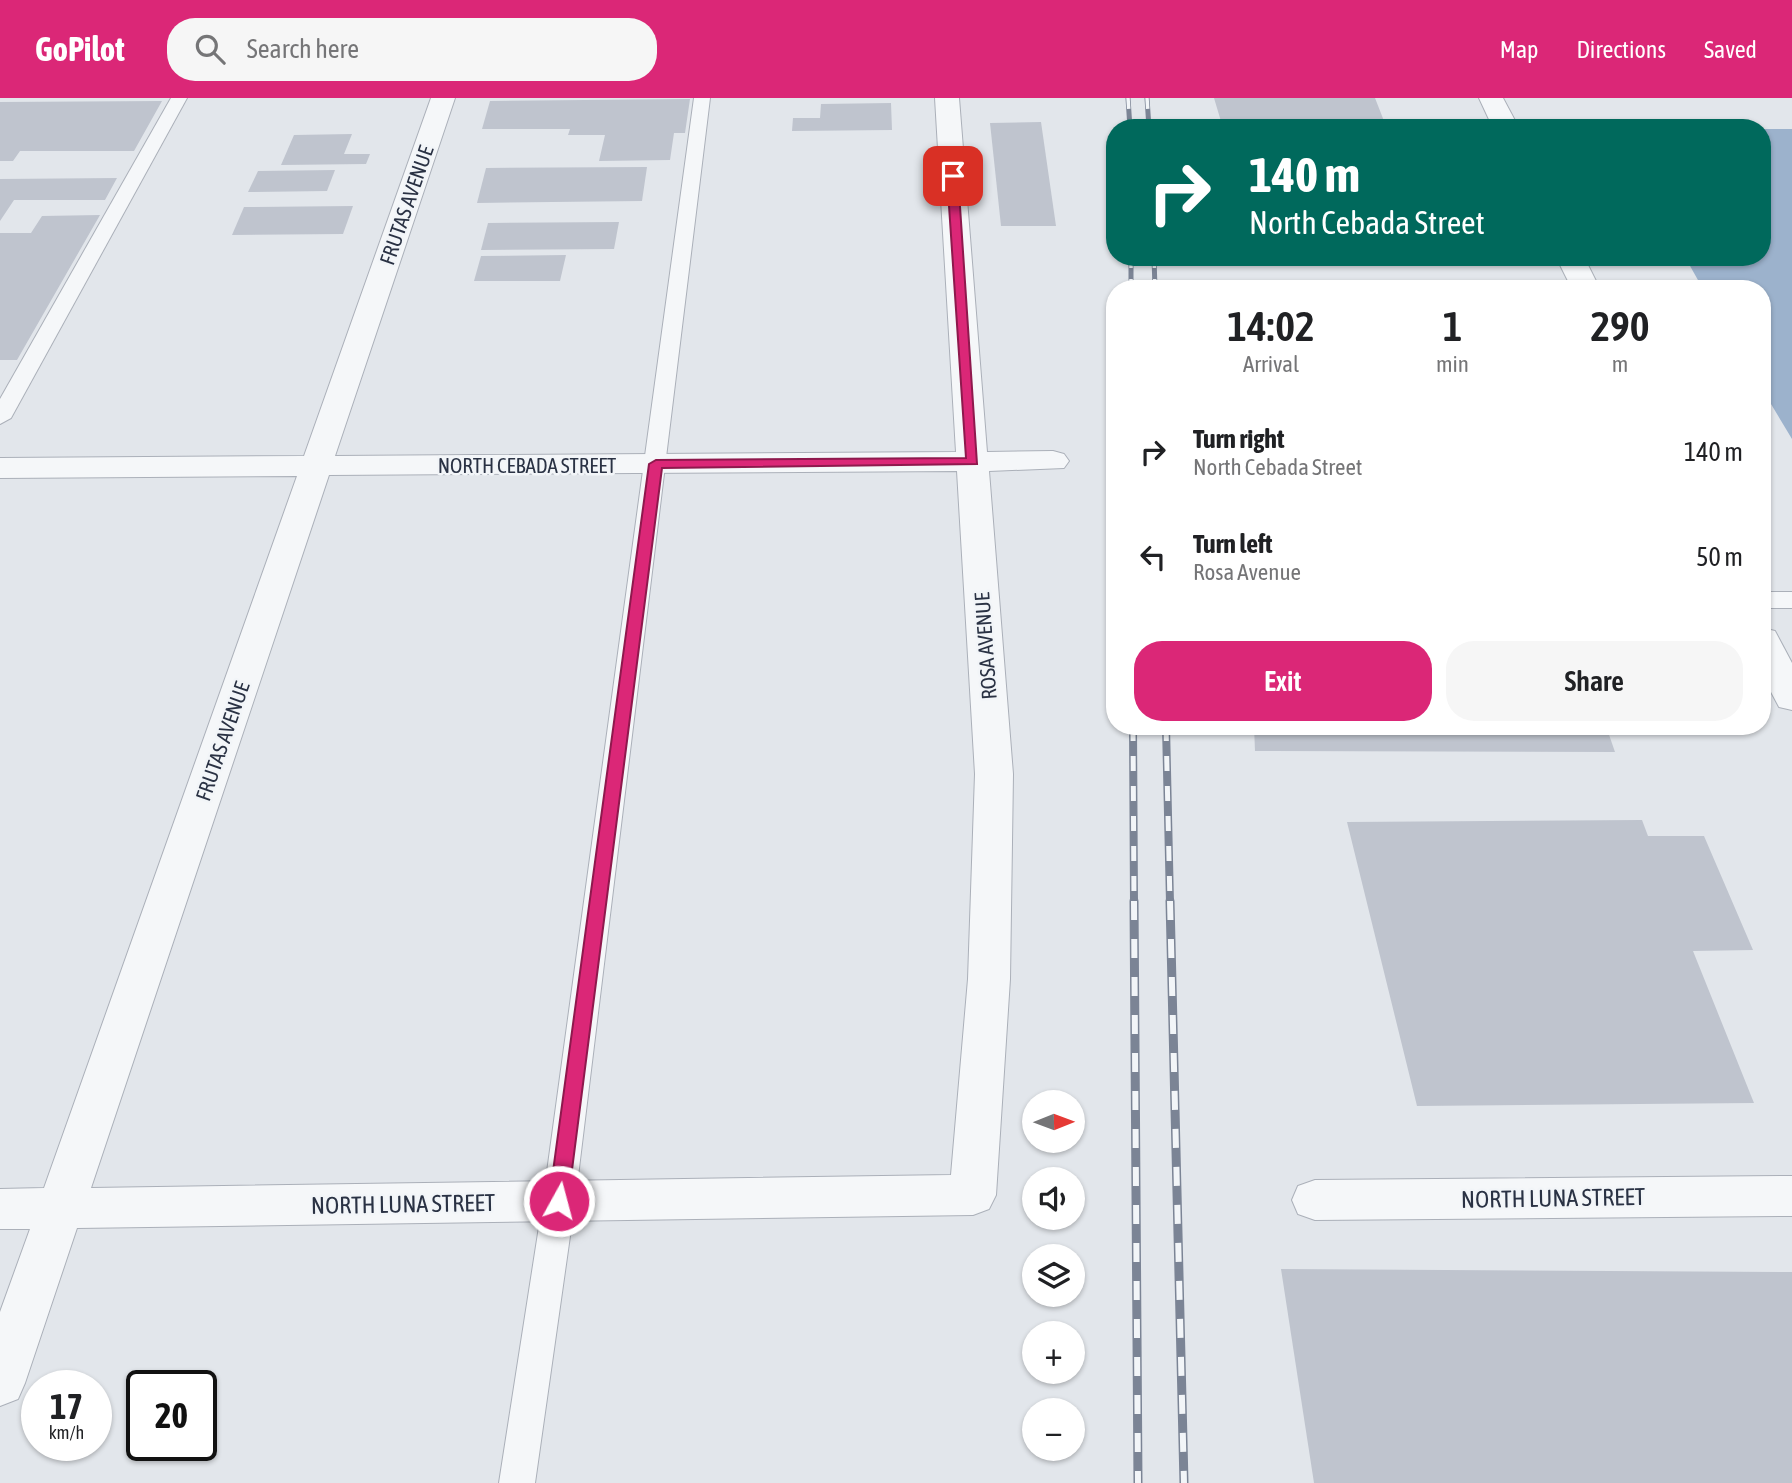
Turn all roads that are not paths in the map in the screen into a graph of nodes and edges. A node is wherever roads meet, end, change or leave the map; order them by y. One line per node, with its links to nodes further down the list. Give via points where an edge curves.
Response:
1 (178, 98): 7 (lane)
2 (443, 98): 11 (street, FRUTAS AVENUE)
3 (702, 98): 10 (lane)
4 (947, 98): 8 (street, ROSA AVENUE)
5 (1491, 98): 6 (street)
6 (1502, 119)
7 (0, 418)
8 (973, 461): 9 (street, NORTH CEBADA STREET); 10 (street, NORTH CEBADA STREET); 17 (street, ROSA AVENUE, via 994,774 989,979)
9 (1053, 461)
10 (656, 464): 11 (street, NORTH CEBADA STREET); 20 (lane)
11 (315, 467): 12 (street, NORTH CEBADA STREET); 22 (street, FRUTAS AVENUE)
12 (0, 468)
13 (1771, 600): 14 (lane)
14 (1792, 600)
15 (1771, 657): 16 (street)
16 (1792, 698)
17 (973, 1195): 20 (street, NORTH LUNA STREET)
18 (1792, 1196): 19 (street, NORTH LUNA STREET)
19 (1315, 1200)
20 (559, 1201): 22 (street, NORTH LUNA STREET); 24 (lane)
21 (0, 1209): 22 (street, NORTH LUNA STREET)
22 (62, 1209): 23 (street, FRUTAS AVENUE)
23 (0, 1383)
24 (517, 1483)

